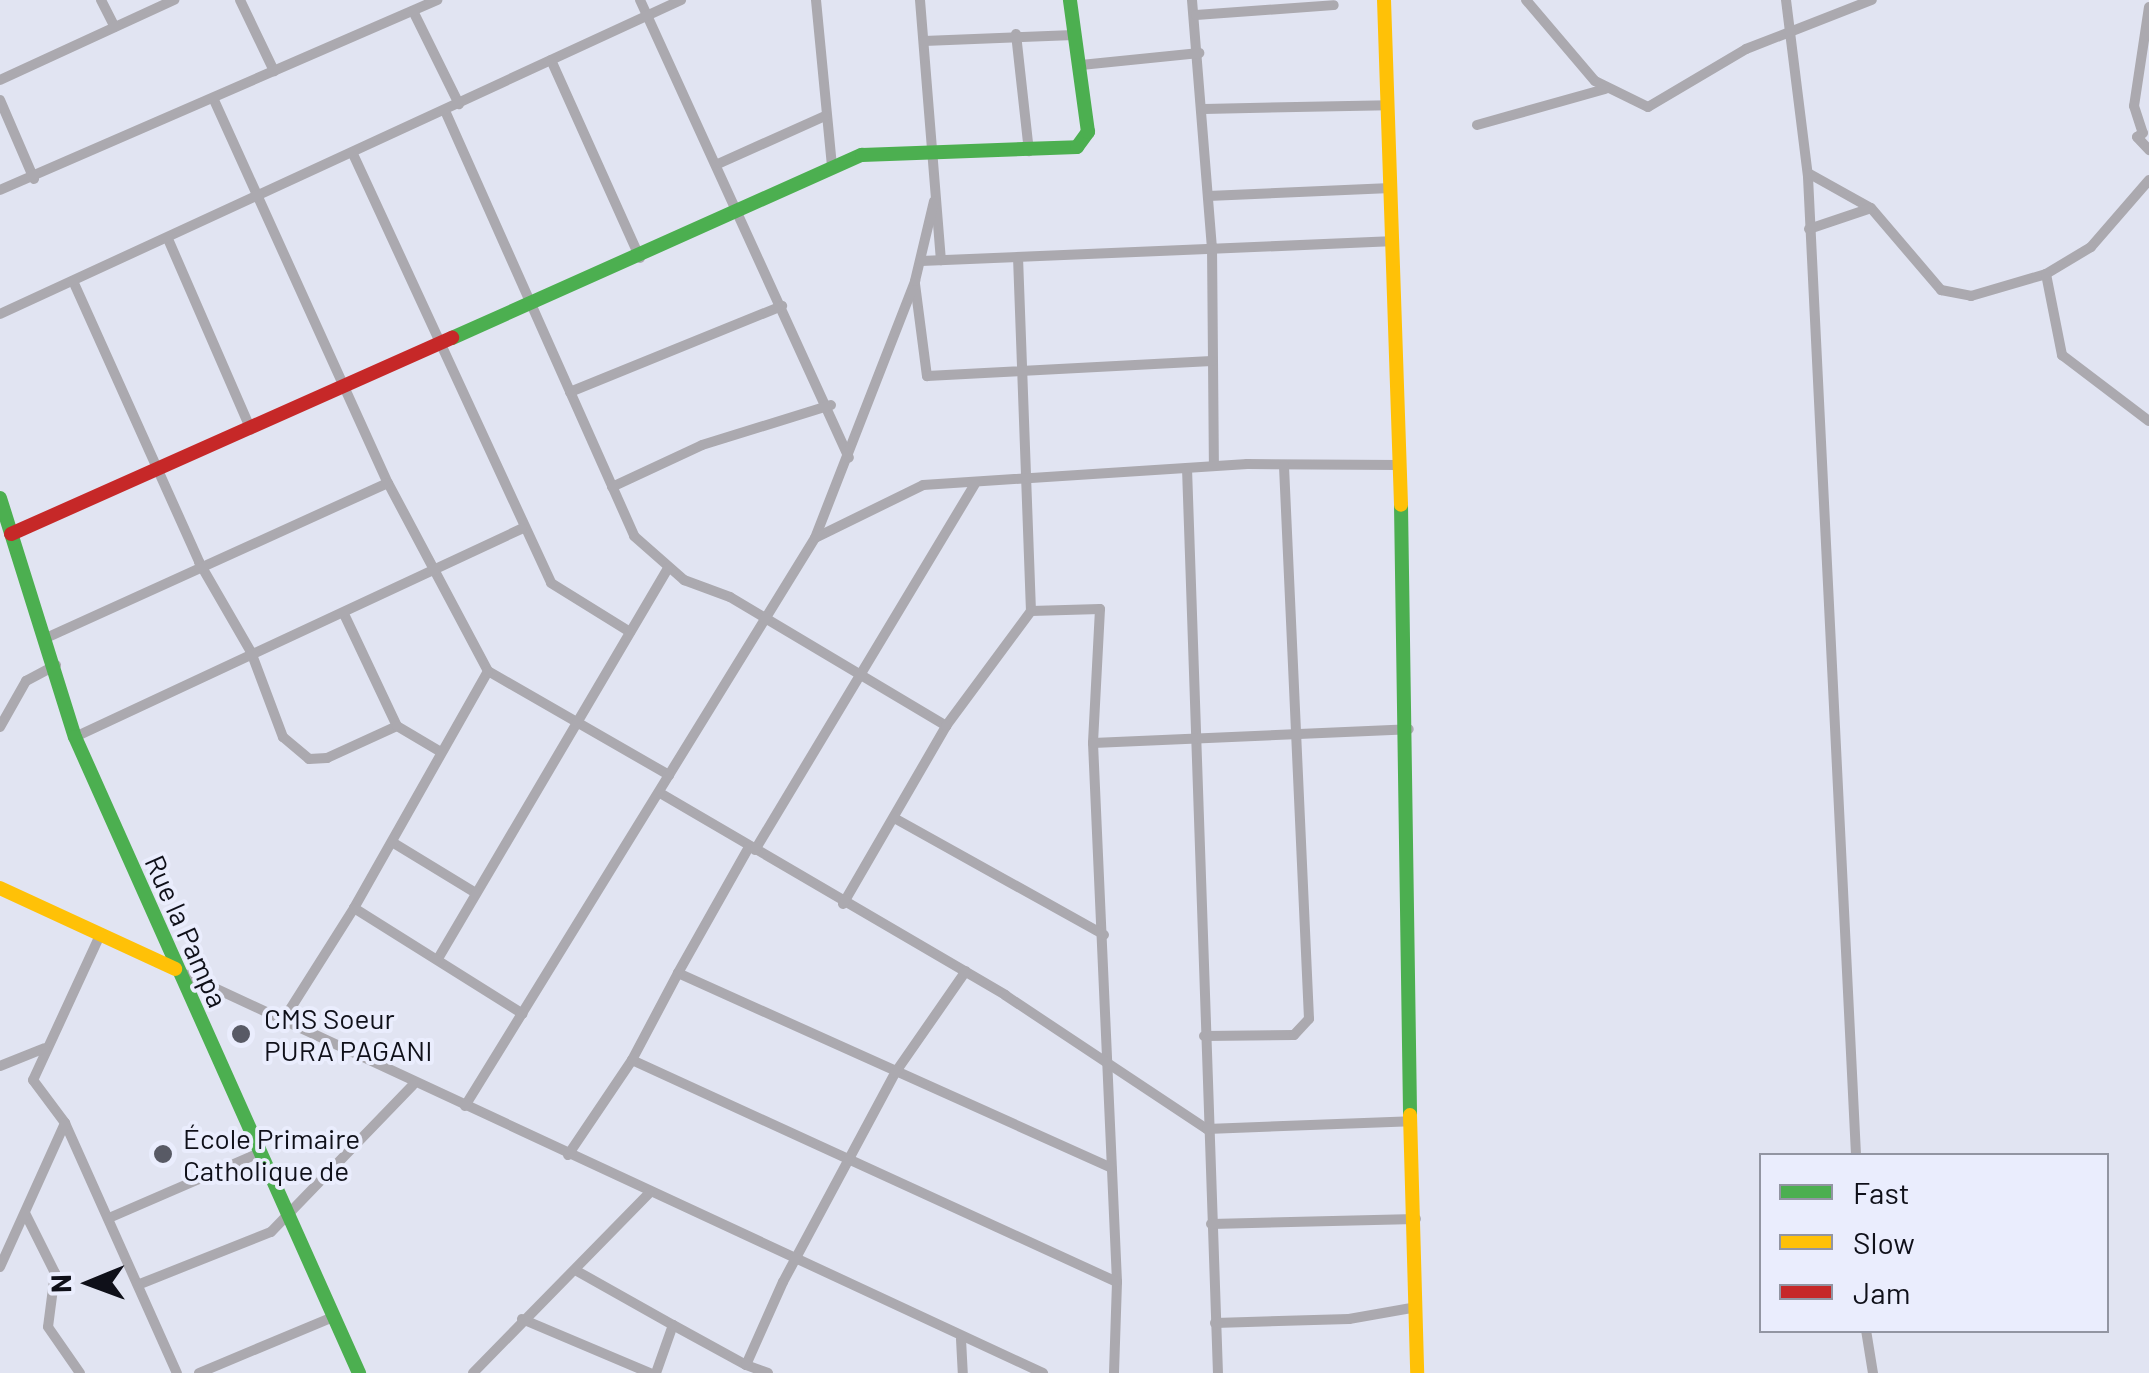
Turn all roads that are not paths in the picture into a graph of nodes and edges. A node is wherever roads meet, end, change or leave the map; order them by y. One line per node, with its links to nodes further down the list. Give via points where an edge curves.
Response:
1 (101, 0): 20 (street)
2 (174, 0): 20 (street)
3 (240, 0): 28 (street)
4 (437, 0): 17 (street)
5 (640, 0): 18 (street)
6 (681, 0): 18 (street)
7 (816, 0): 37 (street)
8 (920, 0): 24 (street)
9 (1070, 0): 22 (street)
10 (1192, 0): 19 (street)
11 (1384, 0): 34 (street)
12 (1526, 0): 30 (street)
13 (1786, 0): 23 (street)
14 (1872, 0): 23 (street)
15 (1334, 5): 19 (street)
16 (2149, 8): 39 (street, via 2134,106 2142,134 2136,137)
17 (413, 11): 28 (street); 33 (street)
18 (647, 14): 26 (street); 43 (street)
19 (1196, 15): 25 (street)
20 (115, 27): 29 (street)
21 (1016, 34): 22 (street); 24 (street); 40 (street)
22 (1074, 34): 27 (street)
23 (1789, 35): 30 (street, via 1746,49 1648,107); 45 (street)
24 (924, 41): 42 (street)
25 (1199, 54): 27 (street); 35 (street)
26 (551, 60): 33 (street); 60 (street)
27 (1081, 65): 40 (street, via 1084,141)
28 (274, 71): 32 (street)
29 (0, 80)
30 (1606, 90): 38 (street)
31 (0, 100): 46 (street)
32 (214, 100): 46 (street); 51 (street)
33 (459, 104): 36 (street)
34 (1388, 105): 35 (street); 48 (street)
35 (1204, 109): 50 (street)
36 (446, 114): 41 (street); 66 (street)
37 (826, 116): 43 (street); 44 (street)
38 (1477, 125)
39 (2149, 150)
40 (1029, 152): 42 (street)
41 (353, 154): 51 (street); 69 (street)
42 (929, 156): 44 (street, via 862,156); 52 (street)
43 (720, 163): 53 (street)
44 (832, 168): 53 (street)
45 (1808, 173): 54 (street); 55 (street)
46 (34, 179): 49 (street)
47 (2149, 180): 63 (street, via 2092,247)
48 (1391, 188): 50 (street); 57 (street)
49 (0, 190)
50 (1208, 196): 58 (street)
51 (260, 198): 56 (street); 72 (street)
52 (934, 201): 61 (street); 62 (street)
53 (741, 208): 60 (street); 67 (street)
54 (1871, 208): 55 (street); 63 (street, via 1941,290 1972,296)
55 (1809, 229): 141 (street, via 1841,734 1836,874)
56 (168, 239): 64 (street); 76 (street)
57 (1390, 241): 58 (street); 78 (street)
58 (1212, 246): 59 (street); 70 (street)
59 (1018, 257): 61 (street); 71 (street)
60 (640, 258): 66 (street)
61 (941, 260): 62 (street)
62 (920, 261): 65 (street)
63 (2046, 274): 75 (street, via 2062,355)
64 (73, 281): 68 (street); 82 (street)
65 (914, 281): 71 (street, via 927,376); 77 (street)
66 (529, 306): 69 (street); 73 (street)
67 (782, 306): 73 (street); 74 (street)
68 (0, 314)
69 (438, 346): 72 (street); 88 (street)
70 (1212, 361): 71 (street); 79 (street)
71 (1020, 369): 83 (street)
72 (348, 391): 76 (street); 84 (street)
73 (570, 392): 86 (street)
74 (831, 405): 77 (street); 86 (street, via 702,445)
75 (2149, 421)
76 (251, 431): 82 (street)
77 (850, 458): 90 (street)
78 (1398, 465): 80 (street); 107 (street)
79 (1214, 466): 80 (street); 81 (street)
80 (1284, 466): 109 (street)
81 (1187, 468): 83 (street); 108 (street)
82 (161, 474): 89 (street); 91 (street)
83 (1028, 480): 85 (street); 94 (street)
84 (388, 483): 91 (street); 93 (street)
85 (975, 484): 90 (street, via 923,485); 102 (street)
86 (612, 487): 92 (street, via 634,536)
87 (0, 498): 89 (street, Rue la Pampa)
88 (522, 530): 93 (street); 97 (street, via 551,583)
89 (12, 534): 98 (street, Rue la Pampa)
90 (815, 538): 96 (street)
91 (200, 562): 98 (street); 99 (street)
92 (668, 568): 96 (street); 97 (street)
93 (432, 574): 95 (street); 101 (street)
94 (1032, 611): 105 (street); 111 (street, via 1100,609)
95 (344, 614): 99 (street); 104 (street)
96 (765, 620): 102 (street); 113 (street)
97 (630, 632): 103 (street)
98 (46, 638): 100 (street, Rue la Pampa)
99 (251, 652): 104 (street, via 283,738 309,759); 110 (street)
100 (56, 665): 106 (street, via 26,681); 110 (street, Rue la Pampa)
101 (488, 671): 103 (street); 112 (street)
102 (861, 673): 105 (street); 117 (street)
103 (582, 723): 113 (street); 119 (street)
104 (396, 726): 112 (street)
105 (946, 726): 115 (street)
106 (0, 727)
107 (1410, 729): 109 (street); 138 (street, via 1403,881)
108 (1196, 735): 109 (street); 111 (street); 130 (street)
109 (1292, 736): 130 (street, via 1309,1019 1294,1035)
110 (75, 737): 125 (street, Rue la Pampa)
111 (1093, 743): 123 (street)
112 (440, 752): 116 (street)
113 (669, 775): 114 (street)
114 (660, 793): 117 (street); 128 (street)
115 (896, 819): 120 (street); 123 (street)
116 (392, 842): 119 (street); 121 (street)
117 (752, 849): 120 (street); 127 (street)
118 (0, 888): 122 (street, via 84,933)
119 (476, 893): 124 (street)
120 (843, 904): 126 (street)
121 (354, 908): 124 (street); 129 (street)
122 (101, 933): 125 (street); 131 (street)
123 (1104, 936): 133 (street)
124 (440, 956): 128 (street)
125 (175, 969): 129 (street); 142 (street, Rue la Pampa)
126 (966, 971): 133 (street); 135 (street)
127 (678, 973): 132 (street); 135 (street)
128 (523, 1014): 137 (street)
129 (282, 1022): 136 (street)
130 (1204, 1036): 140 (street)
131 (45, 1048): 134 (street); 139 (street, via 34,1080)
132 (632, 1060): 143 (street); 144 (street)
133 (1106, 1064): 140 (street); 145 (street)
134 (0, 1066)
135 (895, 1073): 144 (street); 145 (street)
136 (414, 1084): 137 (street); 148 (street)
137 (466, 1106): 143 (street)
138 (1411, 1122): 140 (street); 150 (street)
139 (65, 1123): 147 (street); 149 (street)
140 (1207, 1129): 151 (street)
141 (1856, 1153)
142 (259, 1154): 148 (street, Rue la Pampa); 149 (street)
143 (568, 1155): 146 (street)
144 (852, 1162): 152 (street); 155 (street)
145 (1111, 1168): 155 (street)
146 (649, 1194): 152 (street); 154 (street)
147 (25, 1213): 153 (street); 166 (street, via 55,1273 48,1327)
148 (290, 1215): 156 (street, via 271,1232); 158 (street, Rue la Pampa)
149 (109, 1218): 156 (street)
150 (1416, 1219): 151 (street); 157 (street)
151 (1211, 1224): 160 (street)
152 (795, 1260): 163 (street); 164 (street)
153 (0, 1267)
154 (575, 1270): 159 (street); 161 (street)
155 (1117, 1282): 175 (street)
156 (140, 1284): 167 (street)
157 (1417, 1307): 160 (street, via 1349,1319); 177 (street)
158 (333, 1316): 165 (street); 169 (street, Rue la Pampa)
159 (522, 1319): 170 (street); 171 (street)
160 (1215, 1323): 176 (street)
161 (672, 1325): 164 (street); 171 (street)
162 (1866, 1333): 178 (street)
163 (961, 1339): 173 (street); 174 (street)
164 (746, 1364): 172 (street)
165 (227, 1368): 168 (street)
166 (80, 1373)
167 (177, 1373)
168 (199, 1373)
169 (359, 1373)
170 (474, 1373)
171 (653, 1373)
172 (768, 1373)
173 (962, 1373)
174 (1043, 1373)
175 (1114, 1373)
176 (1218, 1373)
177 (1418, 1373)
178 (1873, 1373)

